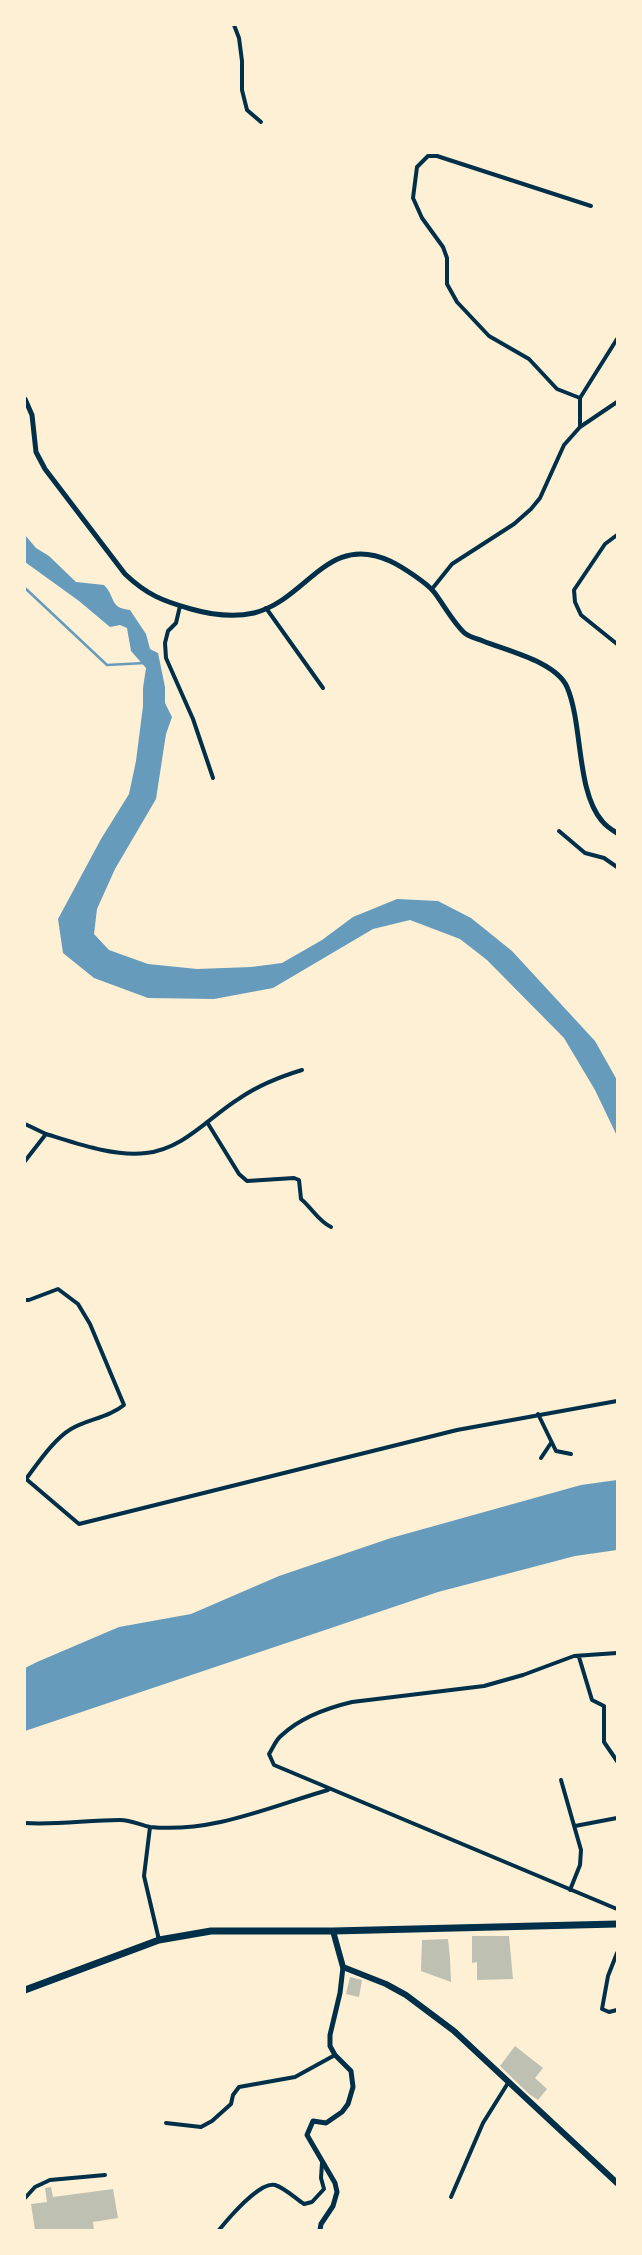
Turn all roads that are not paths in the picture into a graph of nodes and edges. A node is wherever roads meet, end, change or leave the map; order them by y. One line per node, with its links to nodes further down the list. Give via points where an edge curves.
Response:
1 (234, 25): 2 (street, via 239,38 242,90 247,110)
2 (261, 122)
3 (591, 206): 5 (street, via 437,156 428,156 418,167 413,198 422,218 443,247 447,258 447,284 457,302 489,336 529,359 557,389)
4 (617, 339): 5 (street)
5 (580, 398): 8 (street)
6 (25, 399): 11 (street, via 32,415 36,452 45,469 141,590)
7 (617, 402): 8 (street)
8 (580, 427): 10 (street, via 564,445 540,498 531,509 514,524 452,564)
9 (617, 535): 13 (street, via 605,544 574,590 581,615)
10 (432, 589): 12 (street, via 390,562 369,555 350,554 332,561); 17 (street, via 465,634 546,666 560,676 573,711 585,780 602,821)
11 (180, 606): 12 (street, via 208,614 232,616); 15 (street, via 176,623 168,631 166,658)
12 (266, 608): 14 (street)
13 (617, 644)
14 (323, 688)
15 (214, 778)
16 (559, 831): 18 (street, via 585,853 604,858)
17 (617, 834)
18 (617, 867)
19 (302, 1070): 20 (street, via 273,1079 239,1098)
20 (207, 1122): 22 (street, via 176,1145 146,1153 102,1150); 24 (street, via 238,1174 247,1181 299,1180 301,1199 322,1223)
21 (25, 1124): 22 (street)
22 (46, 1134): 23 (street)
23 (25, 1161)
24 (331, 1227)
25 (25, 1300): 31 (street, via 58,1289 78,1304 90,1324 124,1405 113,1414 70,1429)
26 (617, 1401): 27 (street)
27 (538, 1414): 28 (street); 31 (street, via 440,1434 80,1524)
28 (552, 1443): 29 (street, via 556,1452); 30 (street)
29 (571, 1454)
30 (541, 1458)
31 (26, 1478)
32 (617, 1653): 33 (street)
33 (579, 1657): 34 (street, via 592,1700 604,1706 604,1742); 36 (street, via 484,1686 352,1702 309,1716 281,1735 269,1754 274,1765)
34 (617, 1761)
35 (561, 1780): 39 (street)
36 (328, 1790): 40 (street, via 214,1825 175,1829); 41 (street)
37 (617, 1818): 39 (street)
38 (25, 1823): 40 (street, via 121,1820)
39 (575, 1826): 41 (street, via 581,1850 580,1865)
40 (150, 1827): 45 (street, via 144,1876)
41 (570, 1890): 42 (street)
42 (617, 1908)
43 (617, 1924): 44 (highway)
44 (333, 1931): 45 (highway, via 211,1931); 47 (main road)
45 (158, 1940): 48 (highway)
46 (617, 1953): 49 (street, via 608,1976 602,2009 609,2012)
47 (343, 1967): 50 (street, via 330,2035 330,2046); 51 (main road, via 406,1995 454,2032)
48 (25, 1990)
49 (617, 2010)
50 (335, 2055): 52 (street, via 295,2077 239,2087 231,2104 201,2127); 53 (street, via 351,2071 353,2087 342,2112 326,2123 312,2121 308,2128 307,2135)
51 (508, 2083): 55 (main road); 57 (street, via 483,2123)
52 (166, 2123)
53 (322, 2163): 58 (street, via 324,2189 312,2202 304,2204 274,2185 266,2186 234,2210); 59 (street, via 335,2183 336,2192)
54 (105, 2175): 56 (street, via 50,2180 35,2187)
55 (617, 2183)
56 (25, 2198)
57 (451, 2198)
58 (219, 2230)
59 (320, 2230)

